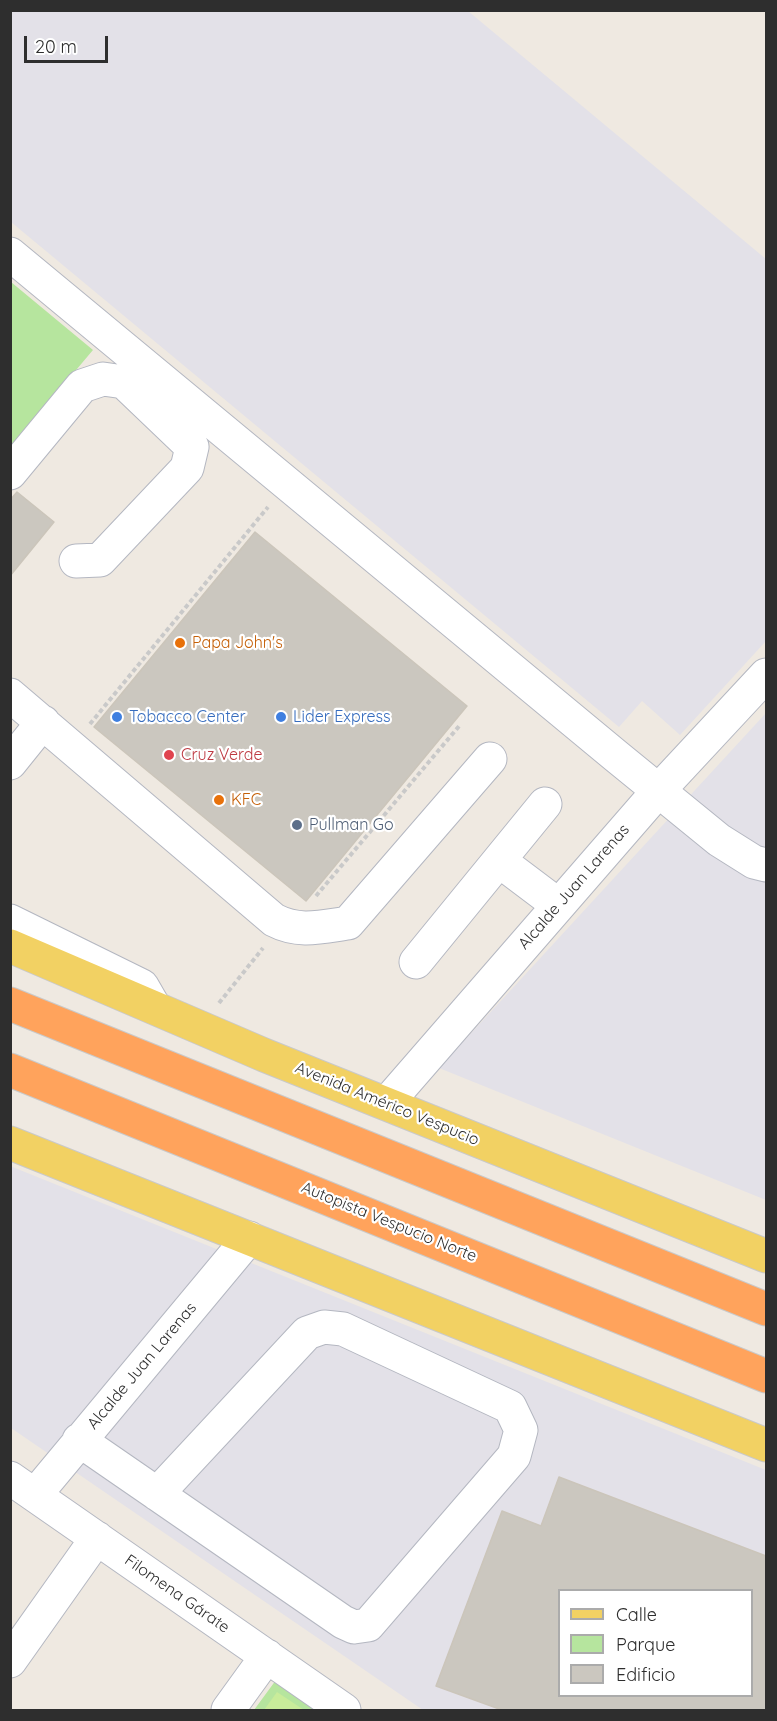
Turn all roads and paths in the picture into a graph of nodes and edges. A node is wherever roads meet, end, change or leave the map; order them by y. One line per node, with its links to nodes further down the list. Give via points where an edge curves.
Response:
1 (10, 254): 3 (street)
2 (10, 473): 4 (street, via 82,386 103,379 124,382 192,447 187,468 100,560)
3 (287, 483): 9 (path); 12 (street)
4 (76, 561)
5 (766, 675): 12 (street, Alcalde Juan Larenas)
6 (10, 695): 7 (street)
7 (43, 722): 11 (street); 19 (street)
8 (460, 725): 16 (path)
9 (86, 728)
10 (490, 759): 19 (street, via 348,923 304,930)
11 (10, 763)
12 (659, 790): 15 (street, via 719,840); 17 (street, Alcalde Juan Larenas)
13 (545, 804): 14 (street)
14 (501, 862): 17 (street); 21 (street)
15 (766, 865)
16 (311, 902)
17 (558, 905): 26 (street, Alcalde Juan Larenas)
18 (10, 921): 23 (street, via 142,986)
19 (283, 924): 24 (path)
20 (10, 946): 23 (main road, Avenida Américo Vespucio)
21 (416, 962)
22 (10, 1004): 30 (highway)
23 (156, 1009): 24 (main road, Avenida Américo Vespucio)
24 (200, 1027): 26 (main road, Avenida Américo Vespucio)
25 (10, 1070): 31 (highway, Autopista Vespucio Norte)
26 (387, 1103): 29 (main road, Avenida Américo Vespucio)
27 (10, 1143): 28 (main road)
28 (249, 1238): 32 (street, Alcalde Juan Larenas); 33 (main road)
29 (766, 1256)
30 (766, 1309)
31 (766, 1376)
32 (79, 1440): 34 (street, Alcalde Juan Larenas); 35 (street)
33 (766, 1445)
34 (23, 1486): 36 (street, Filomena Gárate)
35 (157, 1494): 35 (street, via 343,1622 354,1627 368,1625 514,1456 521,1430 510,1407 343,1329 324,1327 307,1333)
36 (97, 1538): 37 (street, Filomena Gárate); 38 (street)
37 (267, 1656): 39 (street); 40 (street, Filomena Gárate)
38 (10, 1661)
39 (228, 1710)
40 (344, 1710)

